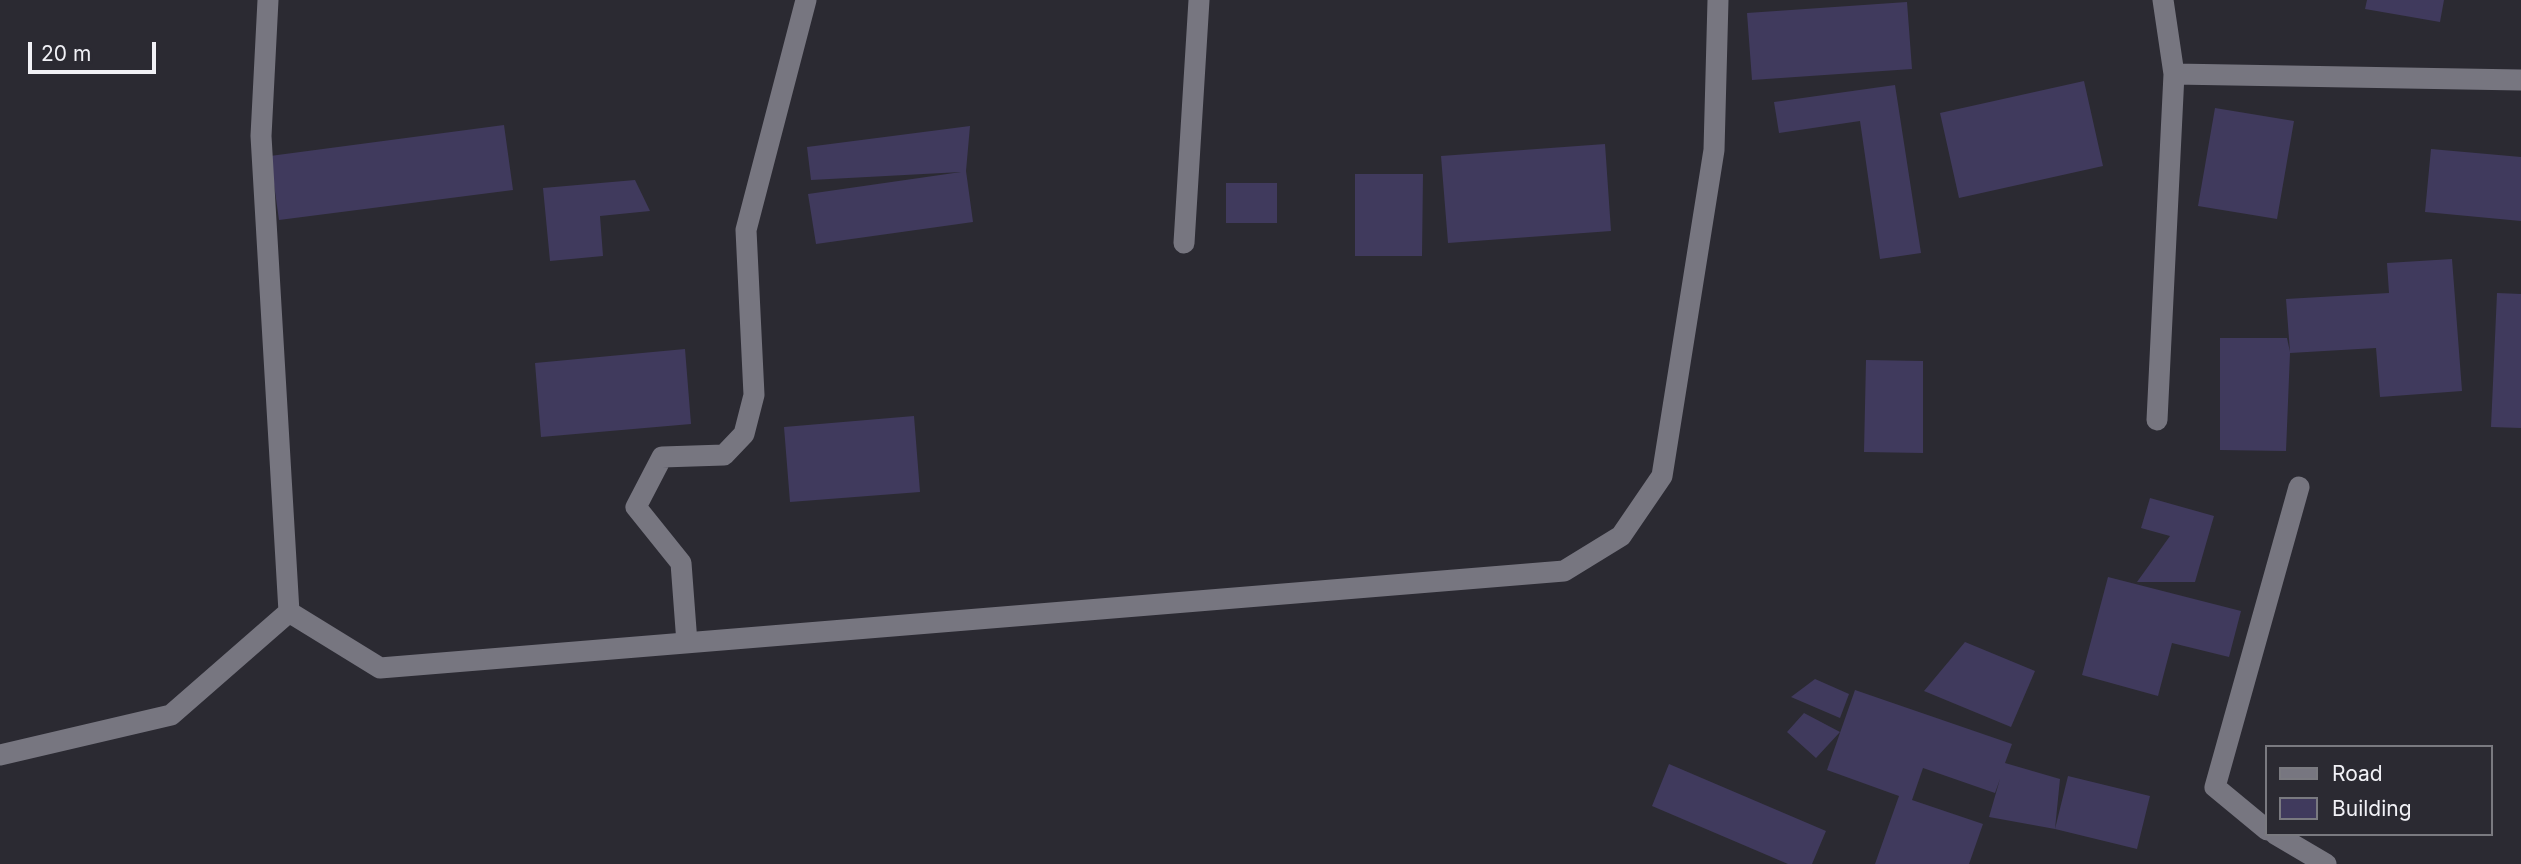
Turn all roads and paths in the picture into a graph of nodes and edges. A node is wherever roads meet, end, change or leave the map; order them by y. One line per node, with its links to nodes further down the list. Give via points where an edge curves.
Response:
1 (268, 0): 11 (street, via 261,136)
2 (806, 0): 12 (street, via 746,230 754,395 744,434 724,455 662,457 636,507 681,563)
3 (1199, 0): 8 (street)
4 (1718, 0): 12 (street, via 1714,150 1662,476 1621,536 1564,571)
5 (2162, 0): 6 (street)
6 (2174, 74): 7 (street); 9 (street)
7 (2521, 80)
8 (1184, 243)
9 (2157, 419)
10 (2299, 487): 14 (street, via 2215,786)
11 (289, 612): 12 (street, via 380,668); 13 (street, via 171,716)
12 (687, 643)
13 (0, 755)
14 (2266, 829)
15 (2278, 836): 16 (street)
16 (2326, 864)

